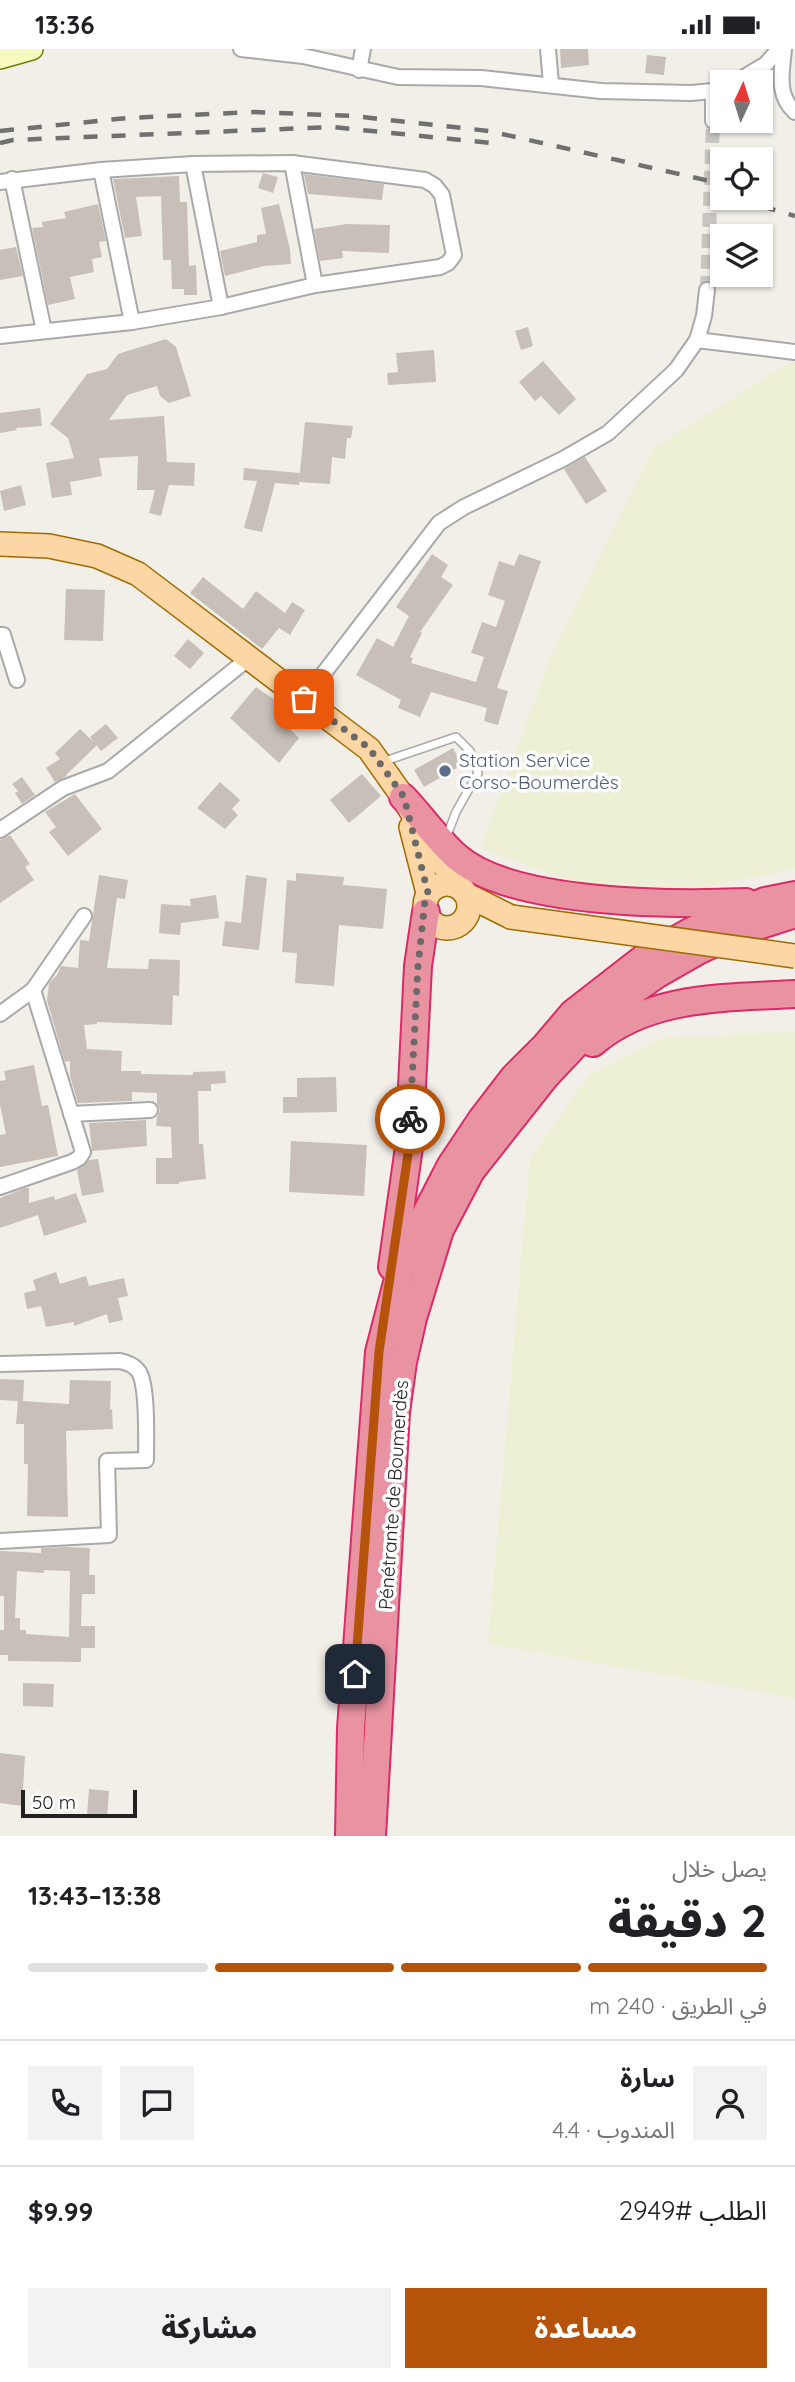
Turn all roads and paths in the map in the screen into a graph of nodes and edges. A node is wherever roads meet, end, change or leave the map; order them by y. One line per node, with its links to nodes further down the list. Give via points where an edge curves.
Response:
1 (32, 49): 6 (street)
2 (241, 49): 7 (street, via 303,56)
3 (363, 49): 7 (street)
4 (548, 49): 9 (street)
5 (781, 49): 8 (street); 11 (street, via 781,87)
6 (0, 58)
7 (359, 70): 9 (street, via 398,77)
8 (756, 70)
9 (551, 84): 10 (street, via 601,90)
10 (710, 90)
11 (795, 113)
12 (292, 163): 13 (street); 16 (street); 16 (street, via 425,180 442,195 454,255 440,267)
13 (193, 164): 14 (street); 18 (street)
14 (101, 170): 15 (street); 19 (street)
15 (6, 181): 20 (street)
16 (315, 285): 18 (street)
17 (707, 290): 22 (street)
18 (220, 307): 19 (street)
19 (132, 322): 20 (street)
20 (44, 331): 21 (street)
21 (0, 336)
22 (697, 339): 23 (street); 28 (street, via 676,370 608,433 439,523)
23 (795, 352)
24 (0, 544): 26 (main road, via 49,546 97,556 138,574)
25 (0, 635): 27 (street, via 11,654)
26 (249, 658): 28 (main road); 31 (street, via 108,771 64,788)
27 (17, 681)
28 (304, 699): 29 (main road, via 369,748)
29 (379, 763): 30 (main road); 32 (lane, via 456,737 470,751 478,773 456,812)
30 (404, 797): 32 (highway); 36 (main road)
31 (0, 830)
32 (442, 851): 33 (main road); 35 (highway, via 484,873 532,889 577,896 660,903)
33 (467, 895): 36 (main road, via 456,885 445,883 437,885); 39 (main road); 40 (main road, via 468,914)
34 (795, 895): 35 (highway, Pénétrante de Boumerdès)
35 (765, 901): 49 (highway, Pénétrante de Boumerdès, via 693,930 645,957 573,1013 514,1077 451,1165 421,1223 399,1275)
36 (427, 902): 40 (main road, via 435,924); 49 (highway, via 418,966 409,1147)
37 (795, 914): 47 (highway, Pénétrante de Boumerdès, via 698,951 612,1006 546,1076)
38 (84, 916): 42 (street)
39 (511, 917): 40 (main road); 41 (main road, bridge)
40 (450, 928)
41 (795, 956)
42 (33, 990): 44 (street); 46 (street)
43 (795, 994): 47 (highway, via 671,1006 626,1019 583,1052)
44 (0, 1014)
45 (150, 1109): 46 (street)
46 (71, 1114): 48 (street, via 83,1152 79,1158)
47 (471, 1171): 53 (highway, Pénétrante de Boumerdès, via 440,1230 403,1362)
48 (0, 1187)
49 (379, 1352): 52 (highway, Pénétrante de Boumerdès, via 351,1728)
50 (0, 1364): 51 (street, via 130,1364 144,1383 146,1460 107,1461 109,1535)
51 (0, 1541)
52 (349, 1836)
53 (372, 1836)

